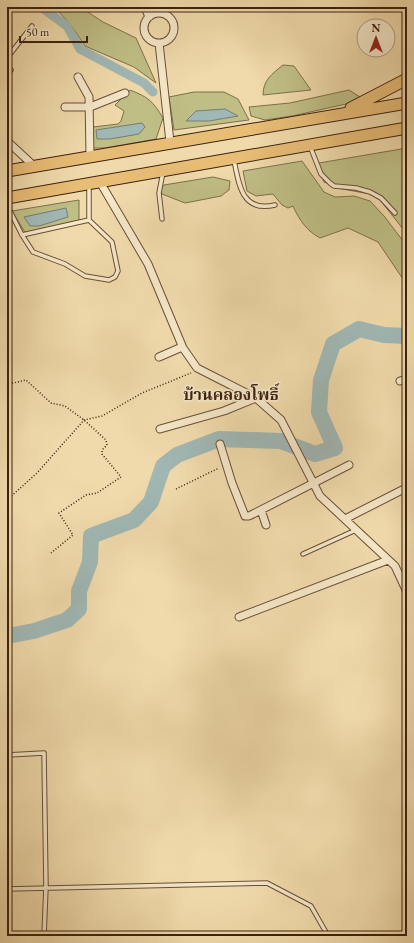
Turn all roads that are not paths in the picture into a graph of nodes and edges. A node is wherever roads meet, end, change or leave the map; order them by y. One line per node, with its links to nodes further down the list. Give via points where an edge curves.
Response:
1 (145, 7): 2 (street)
2 (149, 17): 4 (street, via 144,26 146,35); 4 (street, via 158,13 171,18 173,22 172,37)
3 (32, 26): 5 (lane)
4 (159, 43): 17 (street)
5 (7, 58)
6 (11, 70): 7 (lane)
7 (7, 75)
8 (78, 77): 13 (street, via 89,97)
9 (407, 79): 14 (main road, via 366,102)
10 (125, 93): 13 (street)
11 (407, 103): 14 (main road)
12 (65, 107): 13 (street)
13 (90, 107): 19 (street)
14 (336, 114): 17 (main road)
15 (407, 128): 18 (main road)
16 (7, 141): 21 (street)
17 (170, 142): 19 (main road)
18 (310, 145): 20 (main road); 28 (lane, via 321,174 330,183 334,186 370,192 381,198)
19 (90, 156): 21 (main road)
20 (233, 159): 23 (main road); 26 (lane, via 239,187 248,201 254,206 264,208)
21 (34, 166): 22 (main road)
22 (7, 171)
23 (163, 171): 24 (main road); 29 (lane, via 159,193)
24 (94, 183): 25 (main road); 30 (lane); 32 (street, via 148,264)
25 (7, 198)
26 (275, 205)
27 (7, 206): 31 (lane)
28 (395, 213)
29 (162, 219)
30 (89, 220): 31 (lane); 31 (lane, via 112,242 118,271 115,277 109,280 85,276 65,264 33,252)
31 (22, 235)
32 (182, 347): 33 (street); 34 (street, via 197,368)
33 (159, 356)
34 (256, 398): 35 (street, via 224,411); 38 (street, via 281,420)
35 (160, 429)
36 (220, 444): 40 (street, via 244,515 249,516)
37 (349, 465): 38 (street)
38 (314, 483): 40 (street); 41 (street, via 320,496)
39 (406, 488): 41 (street)
40 (261, 510): 42 (street)
41 (345, 519): 43 (street)
42 (266, 525)
43 (357, 530): 44 (lane); 45 (street)
44 (303, 554)
45 (388, 560): 46 (street, via 395,566); 47 (street)
46 (407, 590)
47 (239, 616)
48 (7, 755): 49 (lane, via 44,753)
49 (46, 887): 50 (lane); 51 (lane, via 267,884 311,906); 52 (lane)
50 (7, 889)
51 (327, 934)
52 (44, 936)

